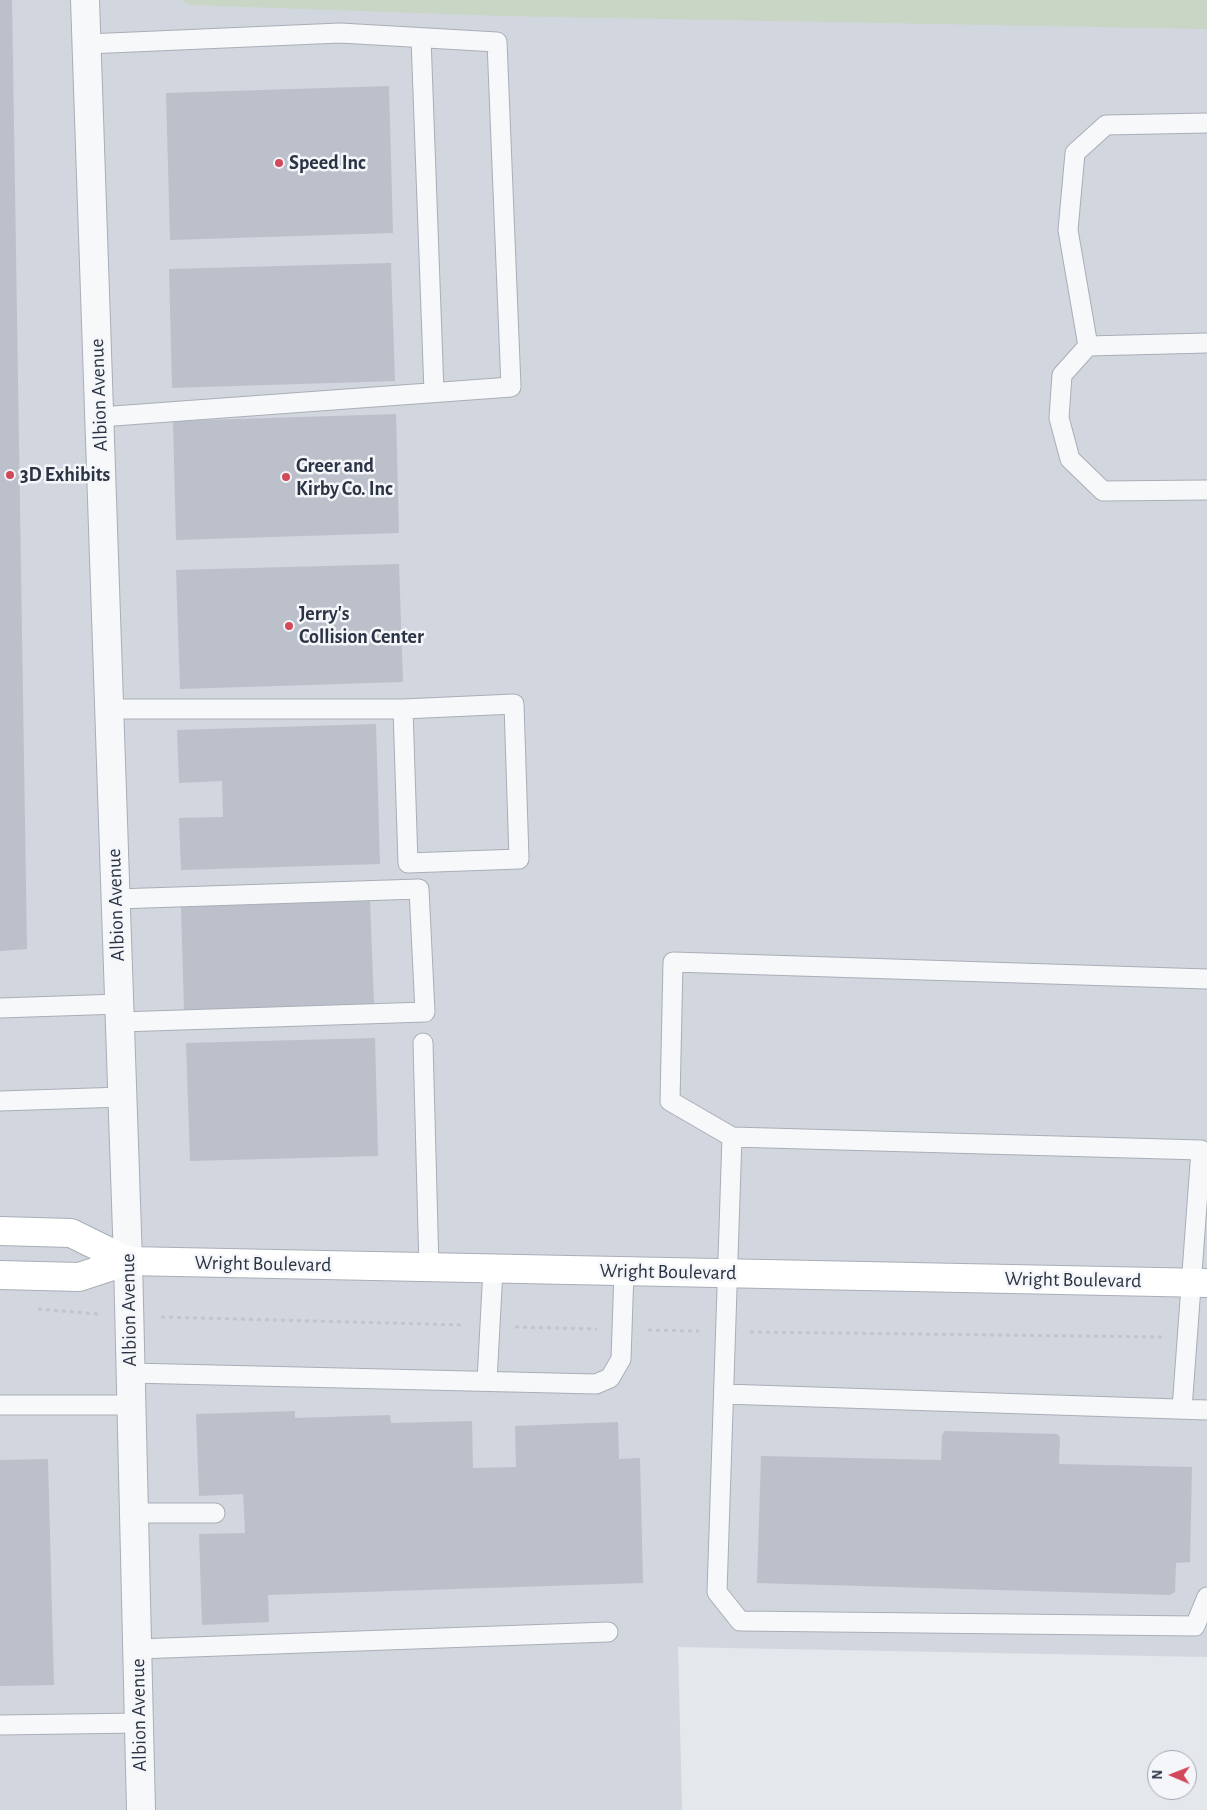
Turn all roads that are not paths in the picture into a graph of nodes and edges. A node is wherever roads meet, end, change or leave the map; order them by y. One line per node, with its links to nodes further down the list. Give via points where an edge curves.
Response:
1 (85, 0): 3 (street, Albion Avenue)
2 (422, 38): 3 (lane, via 340,33); 7 (lane); 7 (lane, via 497,42 511,386)
3 (87, 44): 8 (street, Albion Avenue)
4 (1207, 123): 6 (lane, via 1106,125 1075,153 1068,230)
5 (1207, 344): 6 (lane)
6 (1088, 346): 9 (lane, via 1062,374 1059,418 1070,459 1102,491)
7 (434, 392): 8 (lane)
8 (100, 417): 10 (street, Albion Avenue)
9 (1207, 490)
10 (110, 709): 11 (lane); 12 (street, Albion Avenue)
11 (403, 709): 11 (lane, via 408,863 519,859 514,704)
12 (116, 899): 15 (street, Albion Avenue); 15 (lane, via 419,889 425,1012)
13 (1207, 979): 19 (lane, via 673,962 670,1101)
14 (0, 1008): 15 (lane)
15 (120, 1013): 17 (street, Albion Avenue)
16 (423, 1043): 23 (lane)
17 (123, 1096): 18 (lane); 22 (street, Albion Avenue)
18 (0, 1101)
19 (732, 1137): 20 (lane); 26 (lane)
20 (1204, 1150): 28 (lane)
21 (0, 1231): 22 (street, Wright Boulevard, via 71,1233)
22 (128, 1261): 23 (street, Wright Boulevard); 27 (street, Wright Boulevard, via 79,1277); 29 (street, Albion Avenue)
23 (430, 1268): 24 (street, Wright Boulevard)
24 (493, 1269): 25 (street, Wright Boulevard); 30 (lane)
25 (624, 1272): 26 (street, Wright Boulevard); 30 (lane, via 621,1358 610,1378 596,1384)
26 (728, 1273): 28 (street, Wright Boulevard); 31 (lane)
27 (0, 1275)
28 (1199, 1282): 34 (lane)
29 (130, 1373): 30 (lane); 33 (street, Albion Avenue)
30 (487, 1382)
31 (724, 1394): 34 (lane); 38 (lane, via 717,1592 740,1621 1195,1626)
32 (0, 1405): 33 (lane)
33 (131, 1405): 36 (street, Albion Avenue)
34 (1182, 1409): 35 (lane)
35 (1207, 1410)
36 (134, 1513): 37 (lane); 40 (street, Albion Avenue)
37 (215, 1513)
38 (1207, 1597)
39 (608, 1632): 40 (lane)
40 (137, 1650): 41 (street, Albion Avenue)
41 (139, 1723): 42 (lane); 43 (street, Albion Avenue)
42 (0, 1725)
43 (141, 1810)

